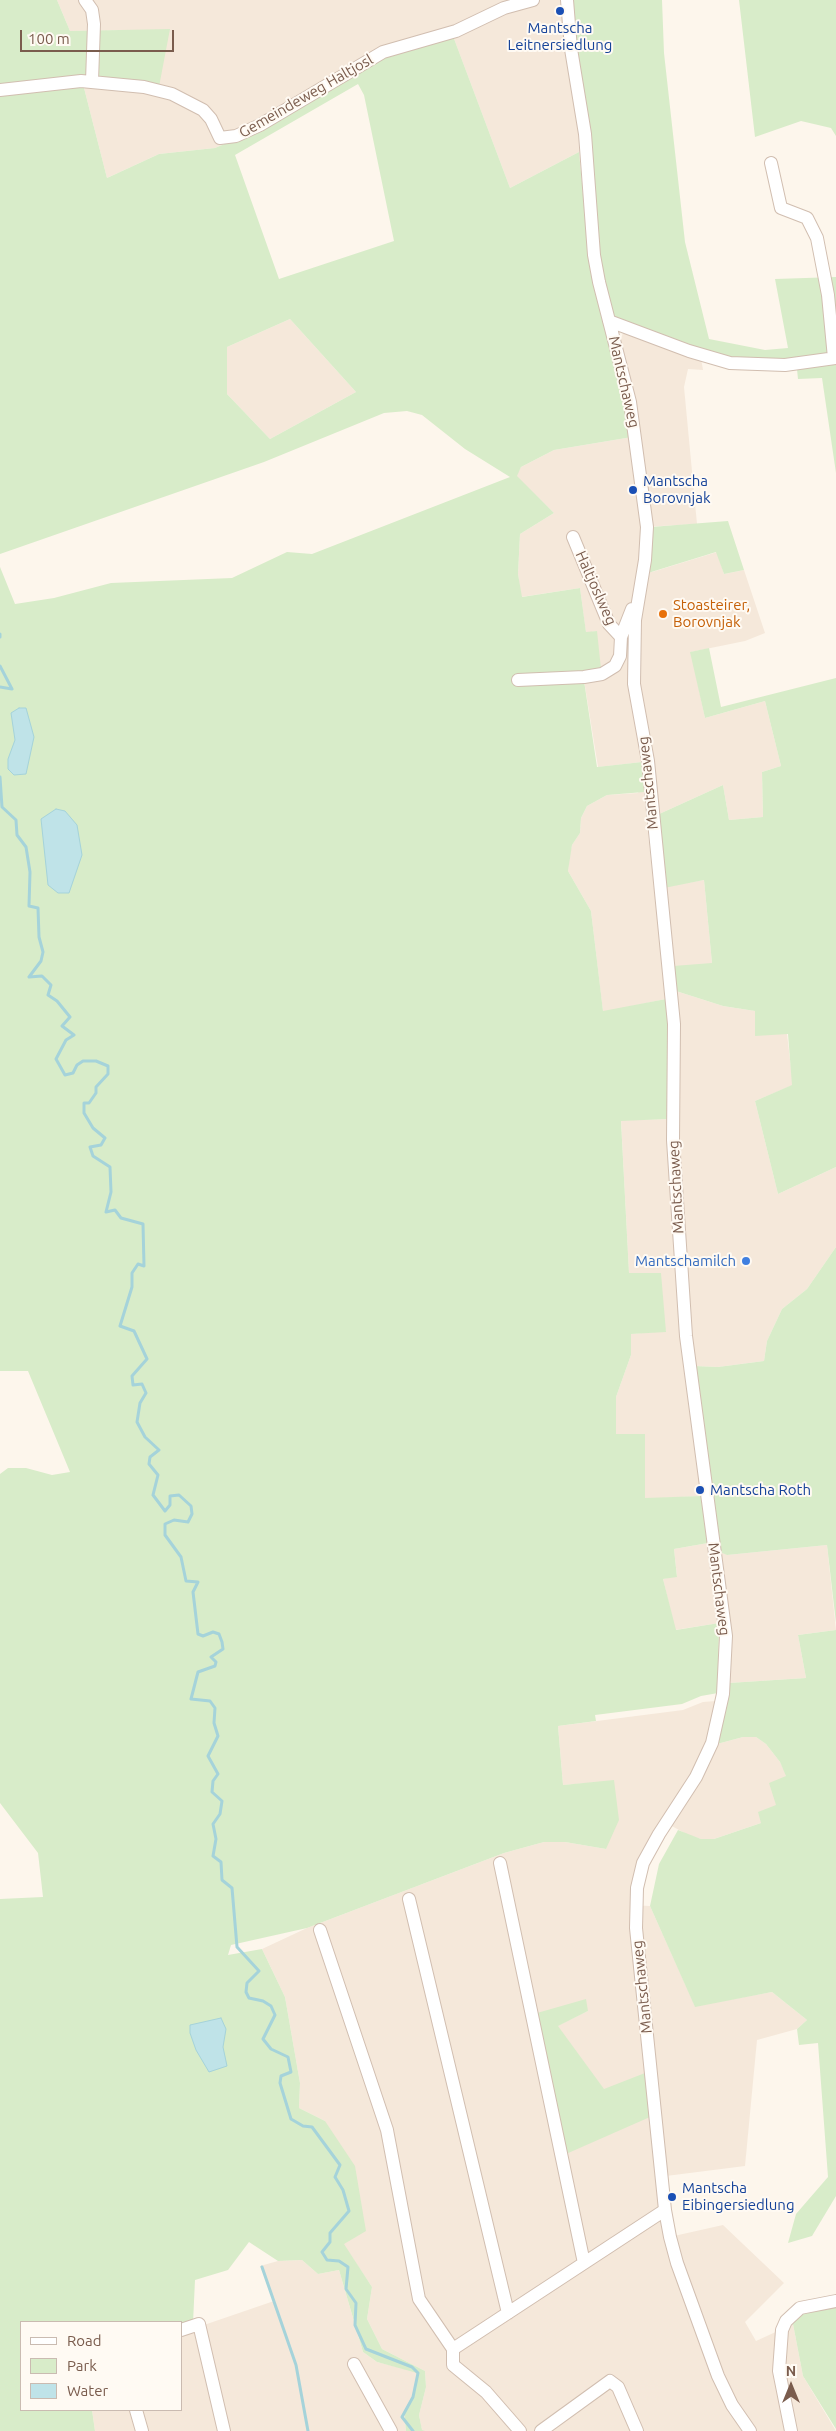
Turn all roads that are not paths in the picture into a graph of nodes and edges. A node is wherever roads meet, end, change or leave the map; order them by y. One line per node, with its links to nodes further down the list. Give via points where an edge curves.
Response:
1 (85, 0): 4 (street, via 92,10 94,24)
2 (533, 0): 4 (street, Gemeindeweg Haltjosl, via 498,11 456,32 383,52 236,136 220,138 211,118 203,110 172,94)
3 (567, 0): 7 (street, Mantschaweg, via 571,49 585,134 591,232)
4 (92, 81): 5 (street, Gemeindeweg Haltjosl)
5 (0, 90)
6 (771, 163): 8 (street, via 781,208 808,218 817,238)
7 (609, 321): 8 (street, via 689,351 730,362 785,365); 10 (street, Mantschaweg, via 630,402 643,488 647,535)
8 (835, 358)
9 (573, 537): 11 (street, Haltjoslweg, via 609,624)
10 (640, 590): 11 (street); 14 (street, Mantschaweg, via 635,620)
11 (621, 637): 12 (street)
12 (620, 656): 13 (street, via 616,666 602,674); 14 (street)
13 (518, 680)
14 (634, 684): 18 (street, Mantschaweg, via 648,761 674,1024 673,1140 686,1336 726,1636 723,1694 712,1743 696,1777 648,1852 637,1888 639,1960)
15 (500, 1863): 19 (street)
16 (409, 1899): 21 (street)
17 (320, 1930): 23 (street, via 387,2130 419,2299)
18 (665, 2210): 19 (street); 32 (street, Mantschaweg, via 677,2263 706,2347 732,2405)
19 (584, 2263): 21 (street)
20 (836, 2300): 33 (street, via 800,2308 786,2321 782,2330 780,2371)
21 (508, 2313): 23 (street)
22 (182, 2330): 27 (street, via 199,2324)
23 (453, 2349): 29 (street, via 453,2365 486,2392)
24 (354, 2364): 28 (street)
25 (136, 2411): 26 (street)
26 (142, 2431)
27 (224, 2431)
28 (391, 2431)
29 (520, 2431)
30 (541, 2431): 31 (street, via 610,2381 618,2387)
31 (637, 2431)
32 (750, 2431)
33 (791, 2431)

